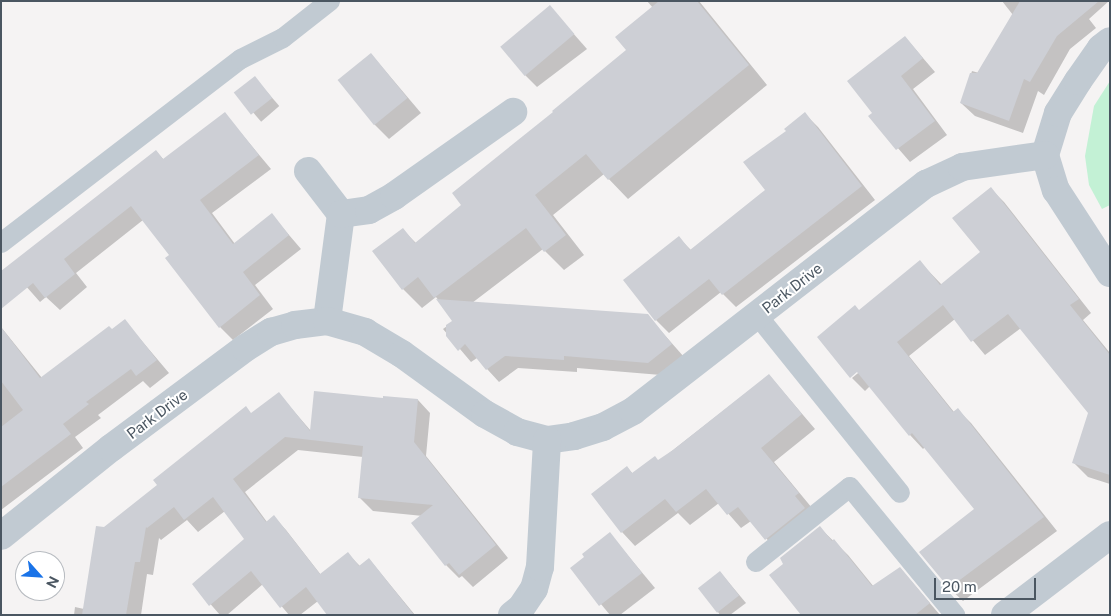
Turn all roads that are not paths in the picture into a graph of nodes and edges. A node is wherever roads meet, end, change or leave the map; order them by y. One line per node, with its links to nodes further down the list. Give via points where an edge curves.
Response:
1 (330, 1): 7 (lane, via 283,38 241,59)
2 (1107, 48): 4 (street, via 1058,113)
3 (513, 112): 6 (street, via 394,196 369,210)
4 (1045, 155): 8 (street, via 1056,190); 9 (street, Park Drive, via 962,167 926,184)
5 (308, 171): 6 (street)
6 (341, 214): 10 (street)
7 (1, 243)
8 (1110, 273)
9 (757, 315): 11 (street, Park Drive, via 633,411 603,427); 12 (lane)
10 (327, 321): 11 (street, Park Drive, via 365,332 402,354 485,414 517,432); 14 (street, Park Drive, via 271,332 245,348 110,448)
11 (547, 440): 16 (street, via 540,567 534,589)
12 (900, 493)
13 (1110, 535): 18 (street)
14 (1, 536)
15 (756, 562): 17 (lane, via 850,487)
16 (512, 615)
17 (955, 615)
18 (1005, 615)

